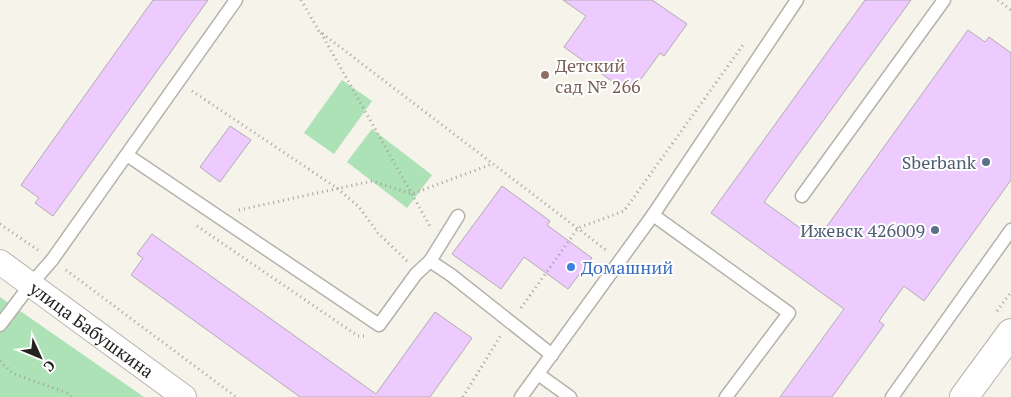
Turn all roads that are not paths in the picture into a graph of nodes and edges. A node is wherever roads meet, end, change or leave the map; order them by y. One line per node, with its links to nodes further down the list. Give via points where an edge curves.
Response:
1 (236, 0): 4 (lane)
2 (797, 0): 6 (lane)
3 (944, 0): 5 (lane)
4 (127, 156): 9 (lane, via 379,325 416,274); 11 (lane)
5 (802, 196)
6 (653, 215): 14 (lane); 19 (lane, via 789,313)
7 (458, 216): 9 (lane)
8 (1011, 230): 20 (lane)
9 (430, 261): 14 (lane)
10 (0, 262): 11 (street, улица Бабушкина)
11 (31, 284): 12 (lane); 16 (street, улица Бабушкина)
12 (0, 325)
13 (1011, 333): 21 (street)
14 (552, 355): 15 (lane)
15 (538, 374): 17 (lane); 18 (lane)
16 (184, 397)
17 (521, 397)
18 (570, 397)
19 (726, 397)
20 (892, 397)
21 (964, 397)

